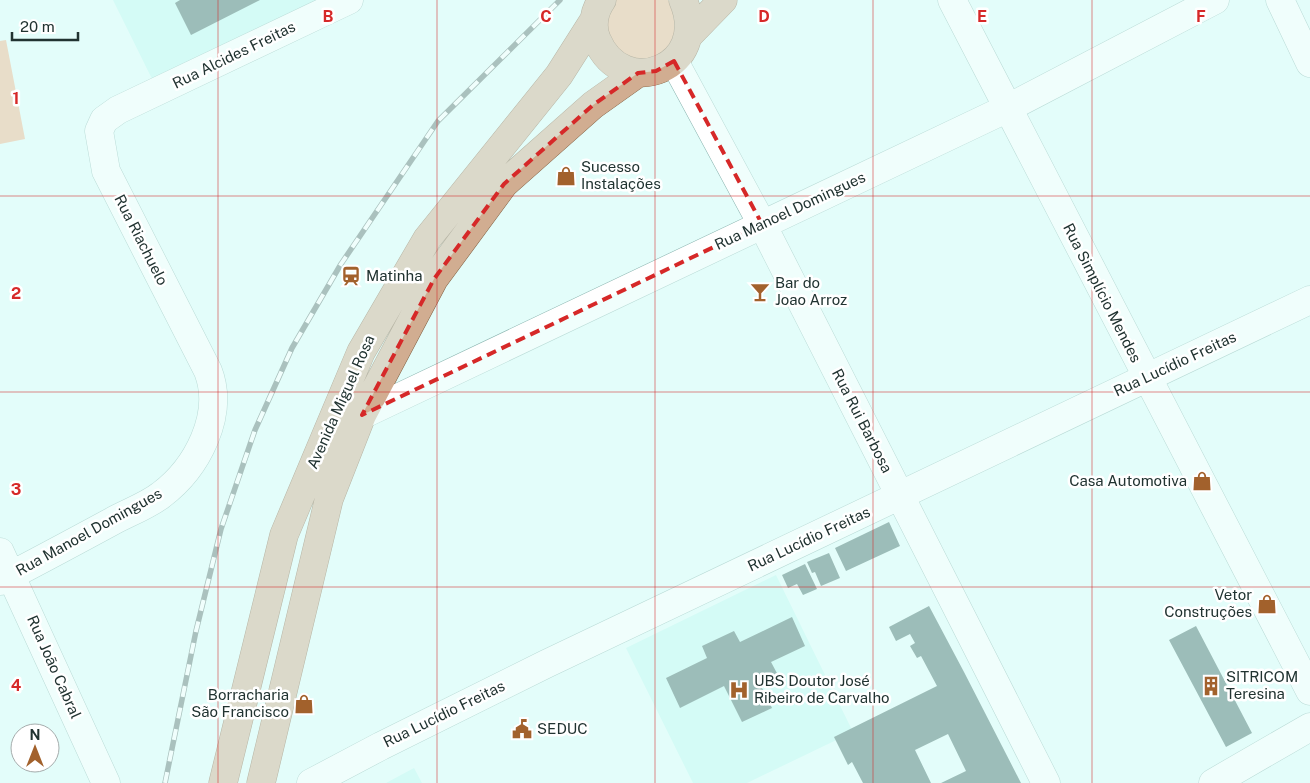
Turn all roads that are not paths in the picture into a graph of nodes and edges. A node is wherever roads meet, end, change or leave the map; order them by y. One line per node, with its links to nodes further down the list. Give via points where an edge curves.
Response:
1 (349, 0): 13 (street, Rua Alcides Freitas)
2 (683, 0): 8 (main road, via 689,15)
3 (723, 0): 8 (main road)
4 (952, 0): 12 (street, Rua Simplício Mendes)
5 (1215, 0): 12 (street, Rua Manoel Domingues)
6 (1280, 0): 10 (street)
7 (598, 6): 11 (main road, via 595,35 600,49 610,61); 24 (main road, Avenida Miguel Rosa, via 559,75 427,239 361,352 284,535)
8 (690, 34): 9 (main road)
9 (674, 62): 11 (main road, via 656,71); 14 (street, Rua Rui Barbosa)
10 (1310, 63)
11 (638, 73): 18 (main road, Avenida Miguel Rosa, via 593,105 504,184 434,279)
12 (1008, 108): 14 (street, Rua Manoel Domingues); 17 (street, Rua Simplício Mendes)
13 (118, 110): 16 (street, Rua Riachuelo, via 104,120 99,132 106,171)
14 (762, 224): 18 (street, Rua Manoel Domingues); 19 (street, Rua Rui Barbosa)
15 (1310, 300): 17 (street, Rua Lucídio Freitas)
16 (208, 371): 20 (street, Rua Manoel Domingues, via 214,385 212,420 184,473 161,495)
17 (1146, 378): 19 (street, Rua Lucídio Freitas); 21 (street, Rua Simplício Mendes)
18 (362, 415): 25 (main road, Avenida Miguel Rosa, via 329,499)
19 (899, 496): 26 (street, Rua Lucídio Freitas, via 538,668); 27 (street, Rua Rui Barbosa)
20 (4, 569): 23 (street, Rua João Cabral)
21 (1310, 691)
22 (1310, 727): 28 (street)
23 (106, 783)
24 (223, 783)
25 (261, 783)
26 (311, 783)
27 (1046, 783)
28 (1213, 783)

